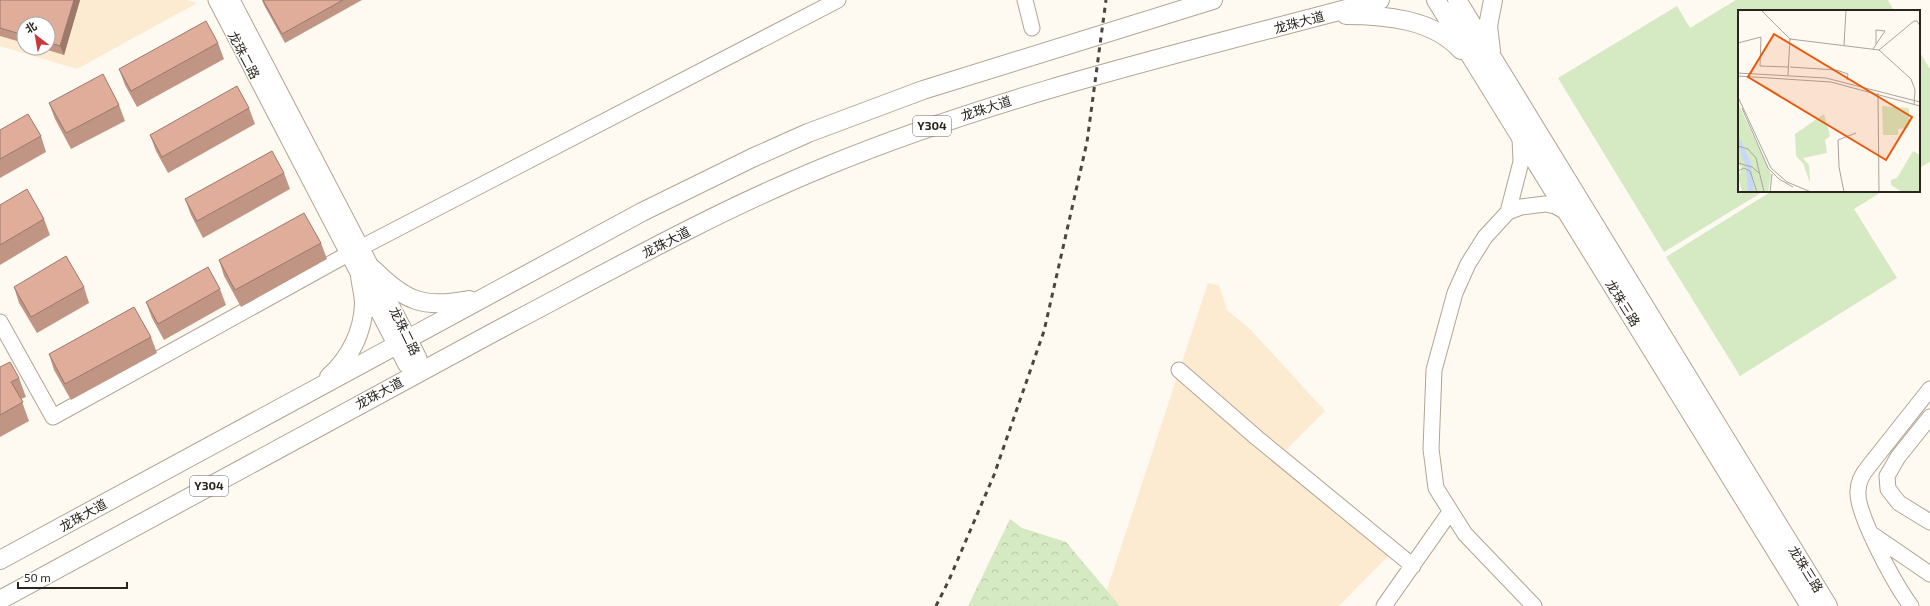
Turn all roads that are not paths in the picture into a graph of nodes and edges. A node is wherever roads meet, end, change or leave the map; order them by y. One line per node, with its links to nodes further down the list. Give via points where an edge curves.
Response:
1 (216, 0): 17 (street, 龙珠二路)
2 (232, 0): 17 (street, 龙珠二路)
3 (838, 0): 17 (street)
4 (1025, 0): 11 (street)
5 (1213, 0): 19 (main road, 龙珠大道, via 923,90 808,133 690,188)
6 (1380, 0): 10 (main road, 龙珠大道 / Y304)
7 (1436, 0): 13 (main road, 龙珠三路)
8 (1457, 0): 12 (main road, 龙珠三路)
9 (1493, 0): 12 (main road, via 1488,26)
10 (1323, 15): 13 (main road, via 1364,15 1414,22 1437,31 1454,44); 24 (main road, 龙珠大道 / Y304, via 1036,93 942,122 879,145 802,176 713,217)
11 (1032, 28)
12 (1495, 63): 38 (main road, 龙珠三路)
13 (1479, 70): 14 (main road, 龙珠三路)
14 (1520, 138): 15 (street, via 1521,162); 16 (main road, 龙珠三路)
15 (1508, 212): 16 (street, via 1520,207 1545,204); 28 (street, via 1485,237 1468,264 1455,293 1434,370 1431,449 1436,488)
16 (1566, 212): 37 (main road, 龙珠三路)
17 (355, 251): 18 (street, 龙珠二路); 22 (street, via 53,417)
18 (366, 273): 19 (main road, via 410,299 433,305); 21 (street, 龙珠二路); 25 (main road, via 362,324 353,347 337,369)
19 (483, 298): 21 (main road, 龙珠大道)
20 (0, 322): 22 (street)
21 (402, 342): 24 (street, 龙珠二路, via 419,358); 25 (main road, 龙珠大道)
22 (5, 344)
23 (1179, 370): 32 (street, via 1257,438)
24 (418, 372): 34 (main road, 龙珠大道 / Y304)
25 (315, 389): 31 (main road, 龙珠大道)
26 (1930, 389): 30 (street, via 1861,478 1858,499)
27 (1930, 417): 29 (street, via 1898,457 1887,476 1888,489 1899,503)
28 (1450, 512): 32 (street); 36 (street, via 1465,534)
29 (1930, 522)
30 (1872, 535): 33 (street); 39 (street, via 1896,583)
31 (0, 560)
32 (1413, 566): 35 (street)
33 (1930, 574)
34 (0, 600)
35 (1384, 606)
36 (1534, 606)
37 (1810, 606)
38 (1828, 606)
39 (1911, 606)

